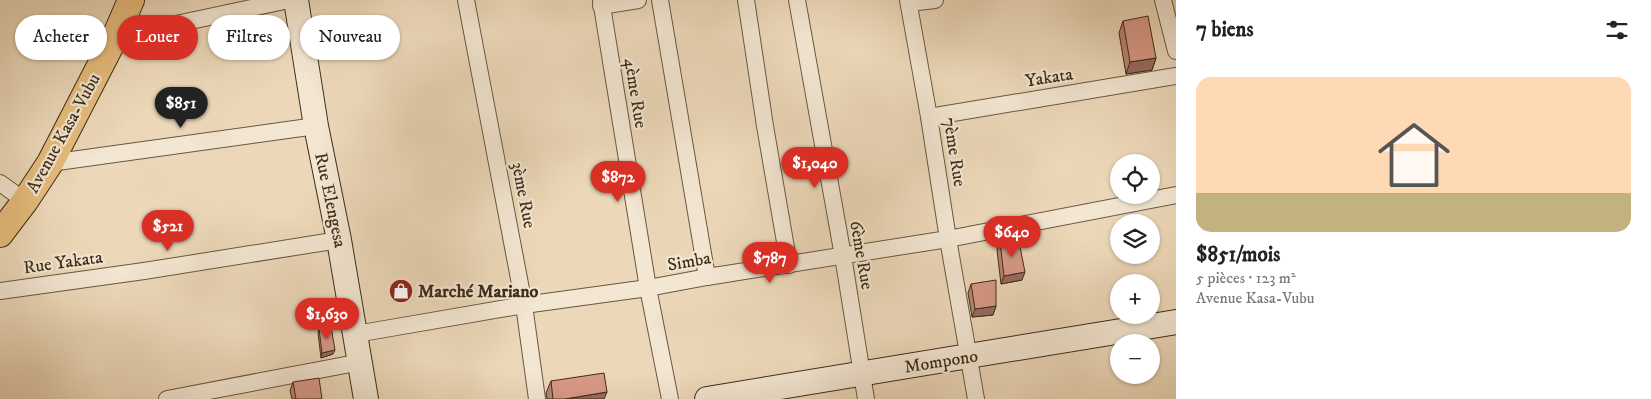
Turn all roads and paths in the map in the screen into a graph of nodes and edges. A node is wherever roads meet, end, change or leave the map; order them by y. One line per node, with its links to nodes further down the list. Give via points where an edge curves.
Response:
1 (130, 0): 13 (main road, Avenue Kasa-Vubu)
2 (289, 0): 13 (street)
3 (296, 0): 17 (street, Rue Elengesa)
4 (466, 0): 30 (street, 3ème Rue)
5 (638, 0): 12 (street)
6 (660, 0): 27 (street)
7 (746, 0): 26 (street)
8 (797, 0): 25 (street, 6ème Rue)
9 (935, 0): 11 (street)
10 (1163, 0): 14 (street)
11 (908, 2): 16 (street, 7ème Rue)
12 (601, 3): 28 (street, 4ème Rue)
13 (115, 37): 18 (main road, Avenue Kasa-Vubu)
14 (1176, 51)
15 (1176, 76): 16 (street, Yakata)
16 (929, 117): 23 (street, 7ème Rue)
17 (316, 126): 18 (street); 24 (street, Rue Elengesa)
18 (50, 163): 21 (main road, Avenue Kasa-Vubu)
19 (0, 183): 21 (street)
20 (1176, 195): 23 (street, Simba)
21 (25, 201): 22 (main road, Avenue Kasa-Vubu)
22 (0, 234)
23 (948, 239): 25 (street, Simba); 33 (street, 7ème Rue)
24 (339, 240): 29 (street, Rue Yakata); 32 (street, Rue Elengesa)
25 (843, 256): 26 (street, Simba); 35 (street, 6ème Rue)
26 (789, 265): 27 (street, Simba)
27 (707, 277): 28 (street, Simba)
28 (648, 288): 30 (street, Simba); 39 (street, 4ème Rue)
29 (0, 291)
30 (524, 305): 32 (street, Simba); 38 (street, 3ème Rue)
31 (1176, 322): 33 (street, Mompono)
32 (356, 334): 34 (street, Rue Elengesa)
33 (969, 356): 35 (street, Mompono); 42 (street, 7ème Rue)
34 (361, 362): 36 (street); 37 (street, Rue Elengesa)
35 (862, 374): 40 (street, Mompono); 41 (street, 6ème Rue)
36 (167, 399)
37 (366, 399)
38 (538, 399)
39 (670, 399)
40 (707, 399)
41 (866, 399)
42 (976, 399)

